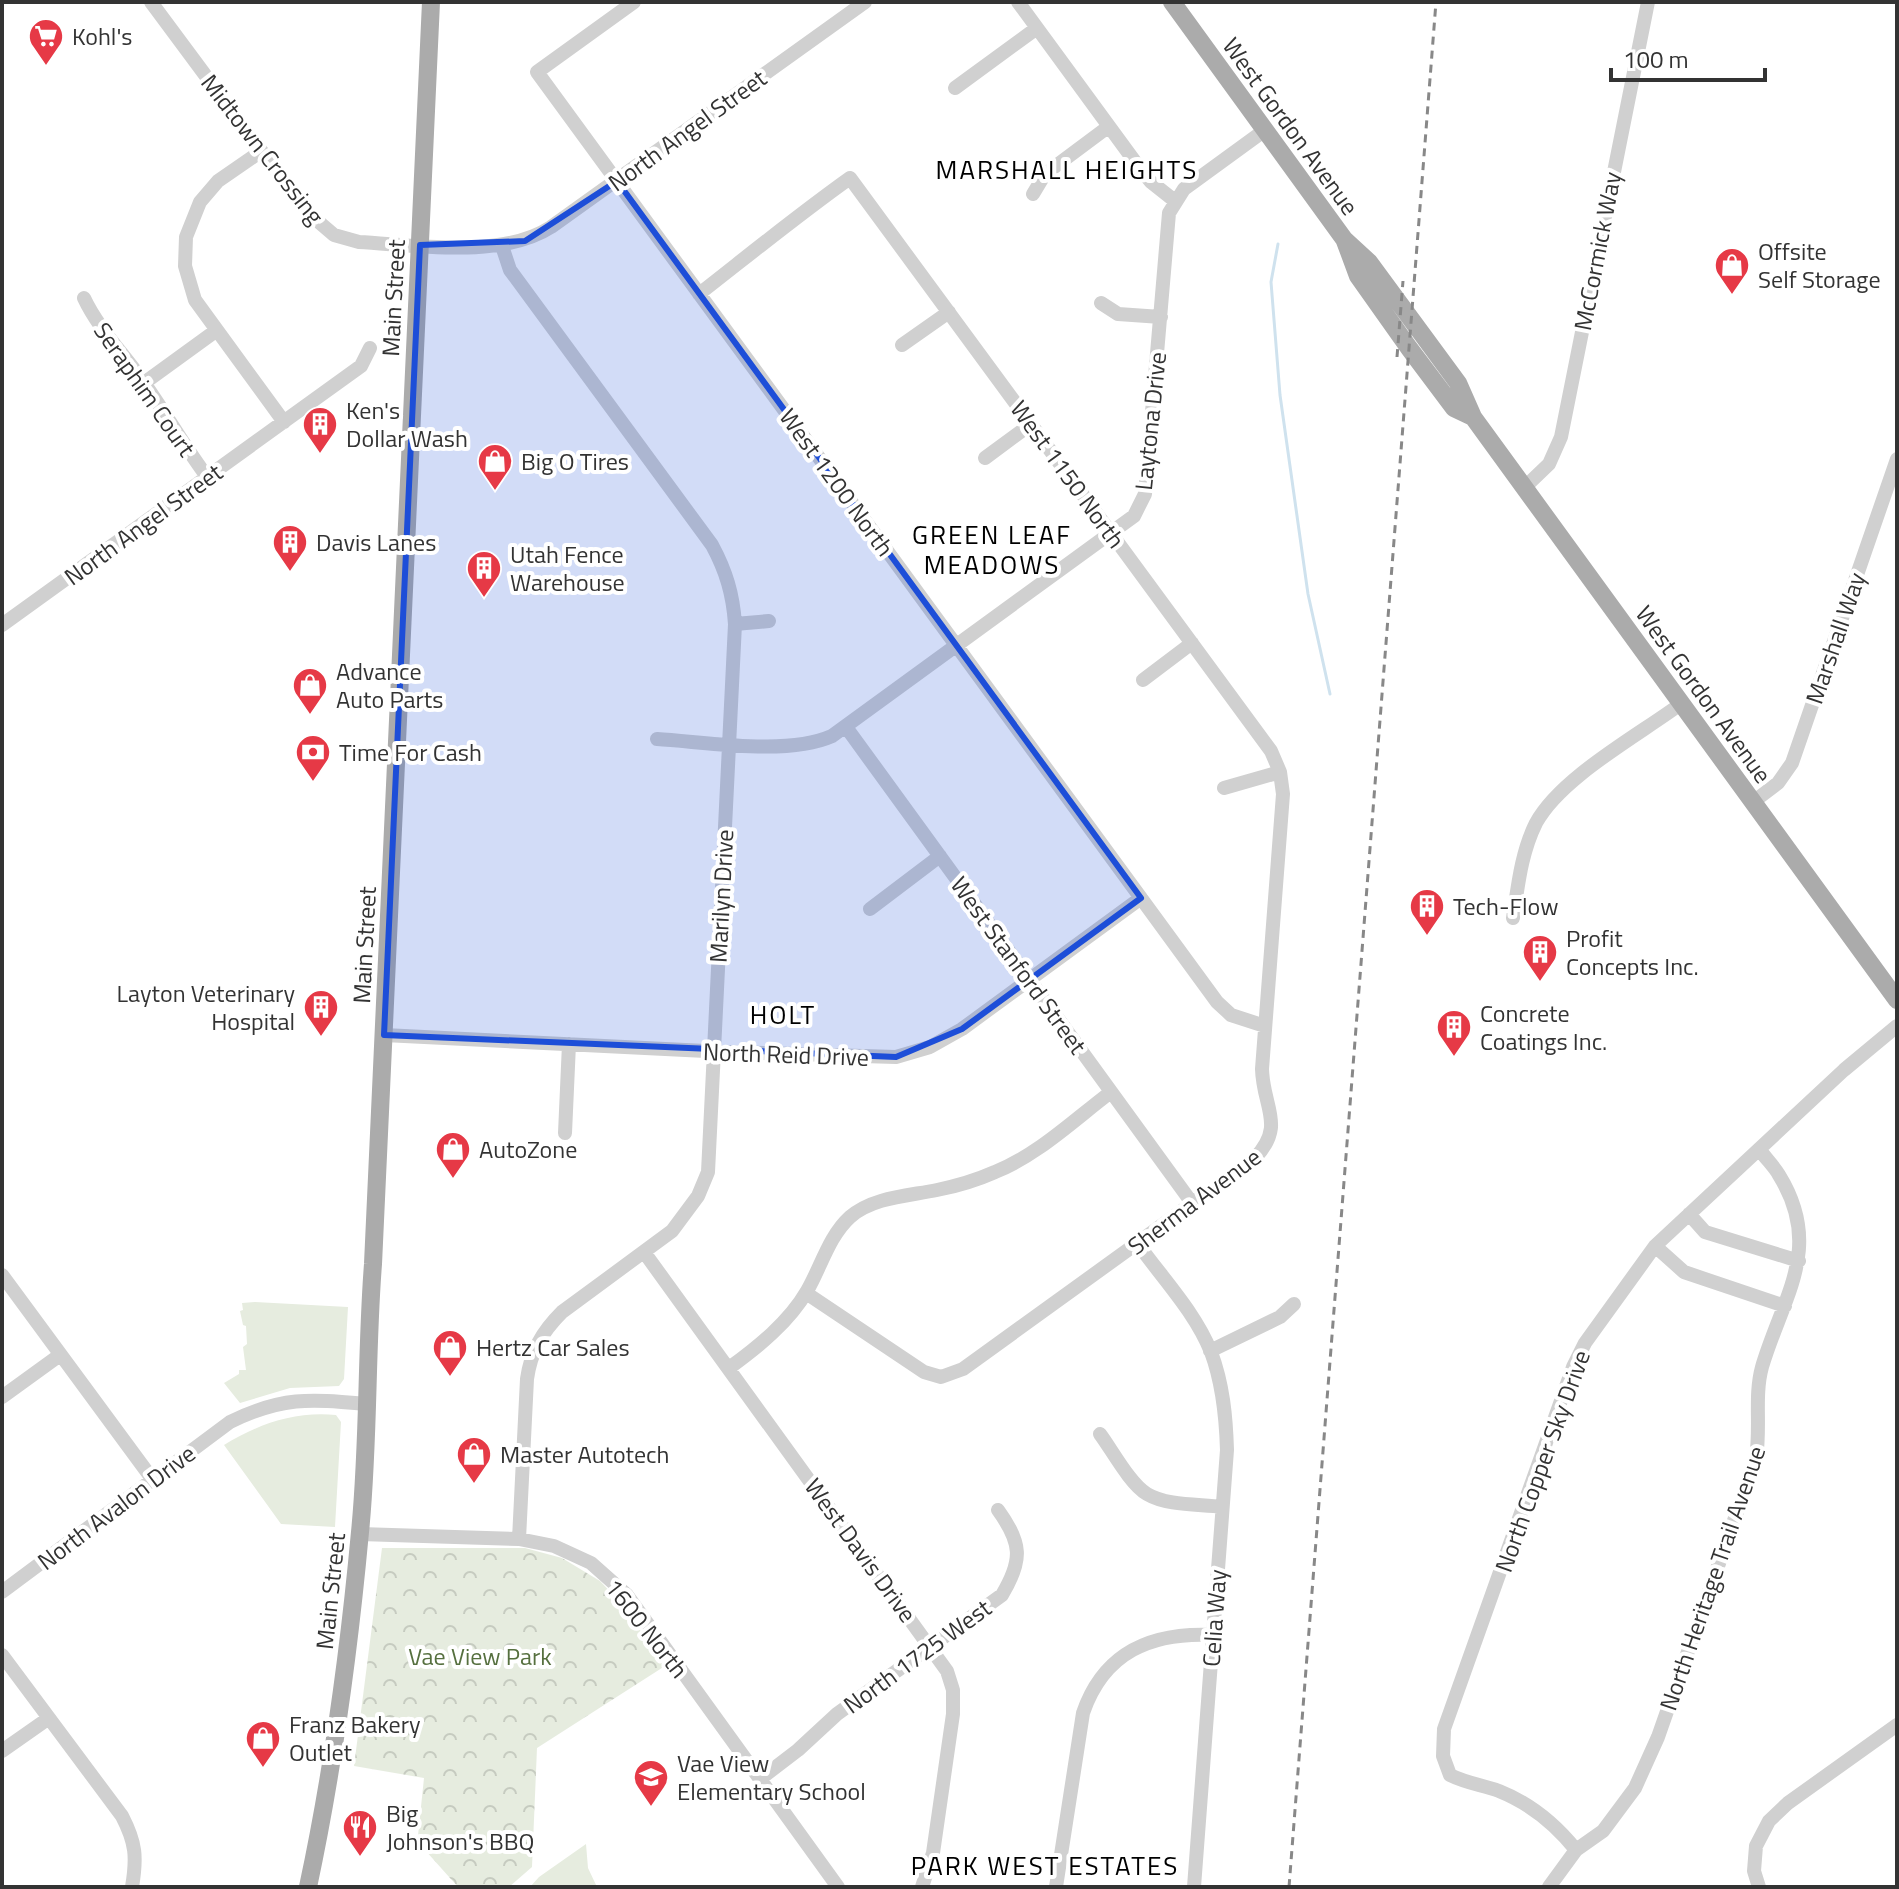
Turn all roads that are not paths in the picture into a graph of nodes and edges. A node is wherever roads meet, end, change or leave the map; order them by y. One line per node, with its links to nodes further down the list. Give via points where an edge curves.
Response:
1 (151, 2): 12 (street, Midtown Crossing)
2 (431, 2): 16 (main road, Main Street)
3 (634, 2): 13 (street, West 1200 North, via 537,72)
4 (865, 2): 13 (street, North Angel Street)
5 (1018, 2): 8 (street)
6 (1172, 2): 11 (main road, West Gordon Avenue)
7 (1648, 2): 32 (street, McCormick Way, via 1561,437 1549,464)
8 (1037, 28): 9 (street); 10 (street)
9 (955, 88)
10 (1108, 127): 14 (street, via 1045,174); 15 (street, via 1151,182)
11 (1265, 130): 15 (street); 32 (main road, West Gordon Avenue, via 1458,383 1473,417)
12 (260, 152): 16 (street, Midtown Crossing, via 310,216 334,235 359,242); 23 (street, via 218,181 200,202 186,237 185,266 195,300)
13 (617, 181): 17 (street, North Angel Street, via 541,234); 18 (street, West 1200 North)
14 (1033, 194)
15 (1175, 201): 22 (street, Laytona Drive, via 1166,227)
16 (420, 245): 17 (street, Midtown Crossing); 55 (main road, Main Street)
17 (502, 246): 35 (street, Marilyn Drive, via 510,270 712,545 726,570)
18 (699, 294): 21 (street, West 1150 North, via 850,178); 38 (street, West 1200 North)
19 (84, 298): 26 (street, Seraphim Court)
20 (1101, 303): 22 (street, via 1118,314)
21 (949, 312): 24 (street); 28 (street, West 1150 North)
22 (1161, 317): 33 (street, Laytona Drive, via 1145,494 1134,516)
23 (217, 330): 26 (street); 27 (street)
24 (902, 345)
25 (370, 348): 27 (street, North Angel Street, via 361,366)
26 (144, 383): 31 (street, Seraphim Court)
27 (284, 422): 31 (street, North Angel Street)
28 (1031, 424): 29 (street); 33 (street, West 1150 North)
29 (985, 458)
30 (1897, 459): 46 (street, Marshall Way, via 1792,763 1778,783)
31 (208, 478): 36 (street, North Angel Street)
32 (1524, 488): 40 (main road, West Gordon Avenue)
33 (1112, 534): 37 (street, West 1150 North); 38 (street, Laytona Drive)
34 (769, 621): 35 (street)
35 (735, 624): 43 (street, Marilyn Drive)
36 (2, 625)
37 (1192, 643): 39 (street); 44 (street, West 1150 North, via 1271,751)
38 (957, 646): 41 (street, Laytona Drive); 48 (street, West 1200 North)
39 (1143, 680)
40 (1682, 703): 46 (main road, West Gordon Avenue); 50 (street, via 1562,790 1545,811 1522,862)
41 (846, 727): 43 (street, Laytona Drive, via 814,744); 47 (street, West Stanford Street)
42 (657, 739): 43 (street, Laytona Drive)
43 (727, 743): 57 (street, Marilyn Drive)
44 (1280, 772): 45 (street); 53 (street, Sherma Avenue, via 1283,794)
45 (1224, 788)
46 (1753, 802): 52 (main road, West Gordon Avenue)
47 (940, 856): 49 (street); 51 (street, West Stanford Street)
48 (1141, 898): 51 (street, North Reid Drive); 53 (street, West 1200 North, via 1217,1002 1231,1015)
49 (870, 909)
50 (1513, 918)
51 (1029, 980): 57 (street, North Reid Drive, via 962,1029 930,1047 896,1057); 58 (street, West Stanford Street)
52 (1897, 1000)
53 (1265, 1026): 61 (street, Sherma Avenue, via 1263,1092 1273,1126 1267,1145)
54 (1897, 1026): 60 (street, North Copper Sky Drive)
55 (384, 1035): 56 (street, North Reid Drive); 75 (main road, Main Street)
56 (569, 1044): 57 (street, North Reid Drive); 59 (street)
57 (714, 1052): 65 (street, Marilyn Drive, via 708,1172 686,1216)
58 (1111, 1092): 61 (street, West Stanford Street); 68 (street, via 999,1171 858,1211 836,1233)
59 (565, 1133)
60 (1760, 1150): 62 (street, North Copper Sky Drive); 66 (street, North Heritage Trail Avenue, via 1779,1175 1797,1217)
61 (1192, 1203): 63 (street, Sherma Avenue)
62 (1689, 1214): 64 (street, North Copper Sky Drive); 66 (street, via 1705,1232)
63 (1138, 1244): 68 (street, Sherma Avenue, via 963,1369 941,1377 924,1372); 71 (street, Celia Way)
64 (1655, 1246): 70 (street, via 1684,1272); 90 (street, North Copper Sky Drive, via 1573,1367 1444,1729 1443,1756 1450,1775 1528,1806)
65 (644, 1252): 73 (street, West Davis Drive); 81 (street, Marilyn Drive, via 562,1312 529,1360)
66 (1799, 1261): 70 (street, North Heritage Trail Avenue)
67 (2, 1275): 72 (street)
68 (806, 1293): 73 (street, via 768,1337)
69 (1294, 1304): 71 (street, via 1280,1317)
70 (1785, 1306): 90 (street, North Heritage Trail Avenue, via 1762,1369 1756,1458 1658,1737 1635,1788 1603,1831)
71 (1210, 1351): 78 (street, Celia Way, via 1226,1414)
72 (60, 1355): 74 (street); 77 (street)
73 (729, 1368): 84 (street, West Davis Drive)
74 (2, 1397)
75 (367, 1404): 77 (street, North Avalon Drive, via 283,1401 257,1409 230,1422); 80 (main road, Main Street)
76 (1100, 1434): 78 (street, via 1149,1496)
77 (153, 1480): 82 (street, North Avalon Drive)
78 (1222, 1507): 83 (street, Celia Way)
79 (998, 1510): 84 (street, North 1725 West, via 1012,1530 1018,1554 1014,1576 1002,1595)
80 (360, 1534): 81 (street, 1600 North); 92 (main road, Main Street, via 343,1689)
81 (519, 1539): 89 (street, 1600 North, via 572,1553 613,1580)
82 (2, 1592)
83 (1213, 1635): 95 (street, via 1170,1636 1146,1643 1106,1669 1091,1691 1083,1713); 96 (street, Celia Way)
84 (931, 1647): 89 (street, North 1725 West, via 837,1714); 94 (street, West Davis Drive, via 947,1671 953,1714 933,1853)
85 (2, 1655): 86 (street)
86 (49, 1718): 88 (street); 91 (street, via 132,1836 137,1859)
87 (1897, 1725): 98 (street, via 1769,1821 1756,1846)
88 (2, 1751)
89 (760, 1779): 93 (street, 1600 North)
90 (1576, 1850): 97 (street, North Heritage Trail Avenue)
91 (132, 1887)
92 (308, 1887)
93 (838, 1887)
94 (922, 1887)
95 (1056, 1887)
96 (1194, 1887)
97 (1549, 1887)
98 (1759, 1887)

